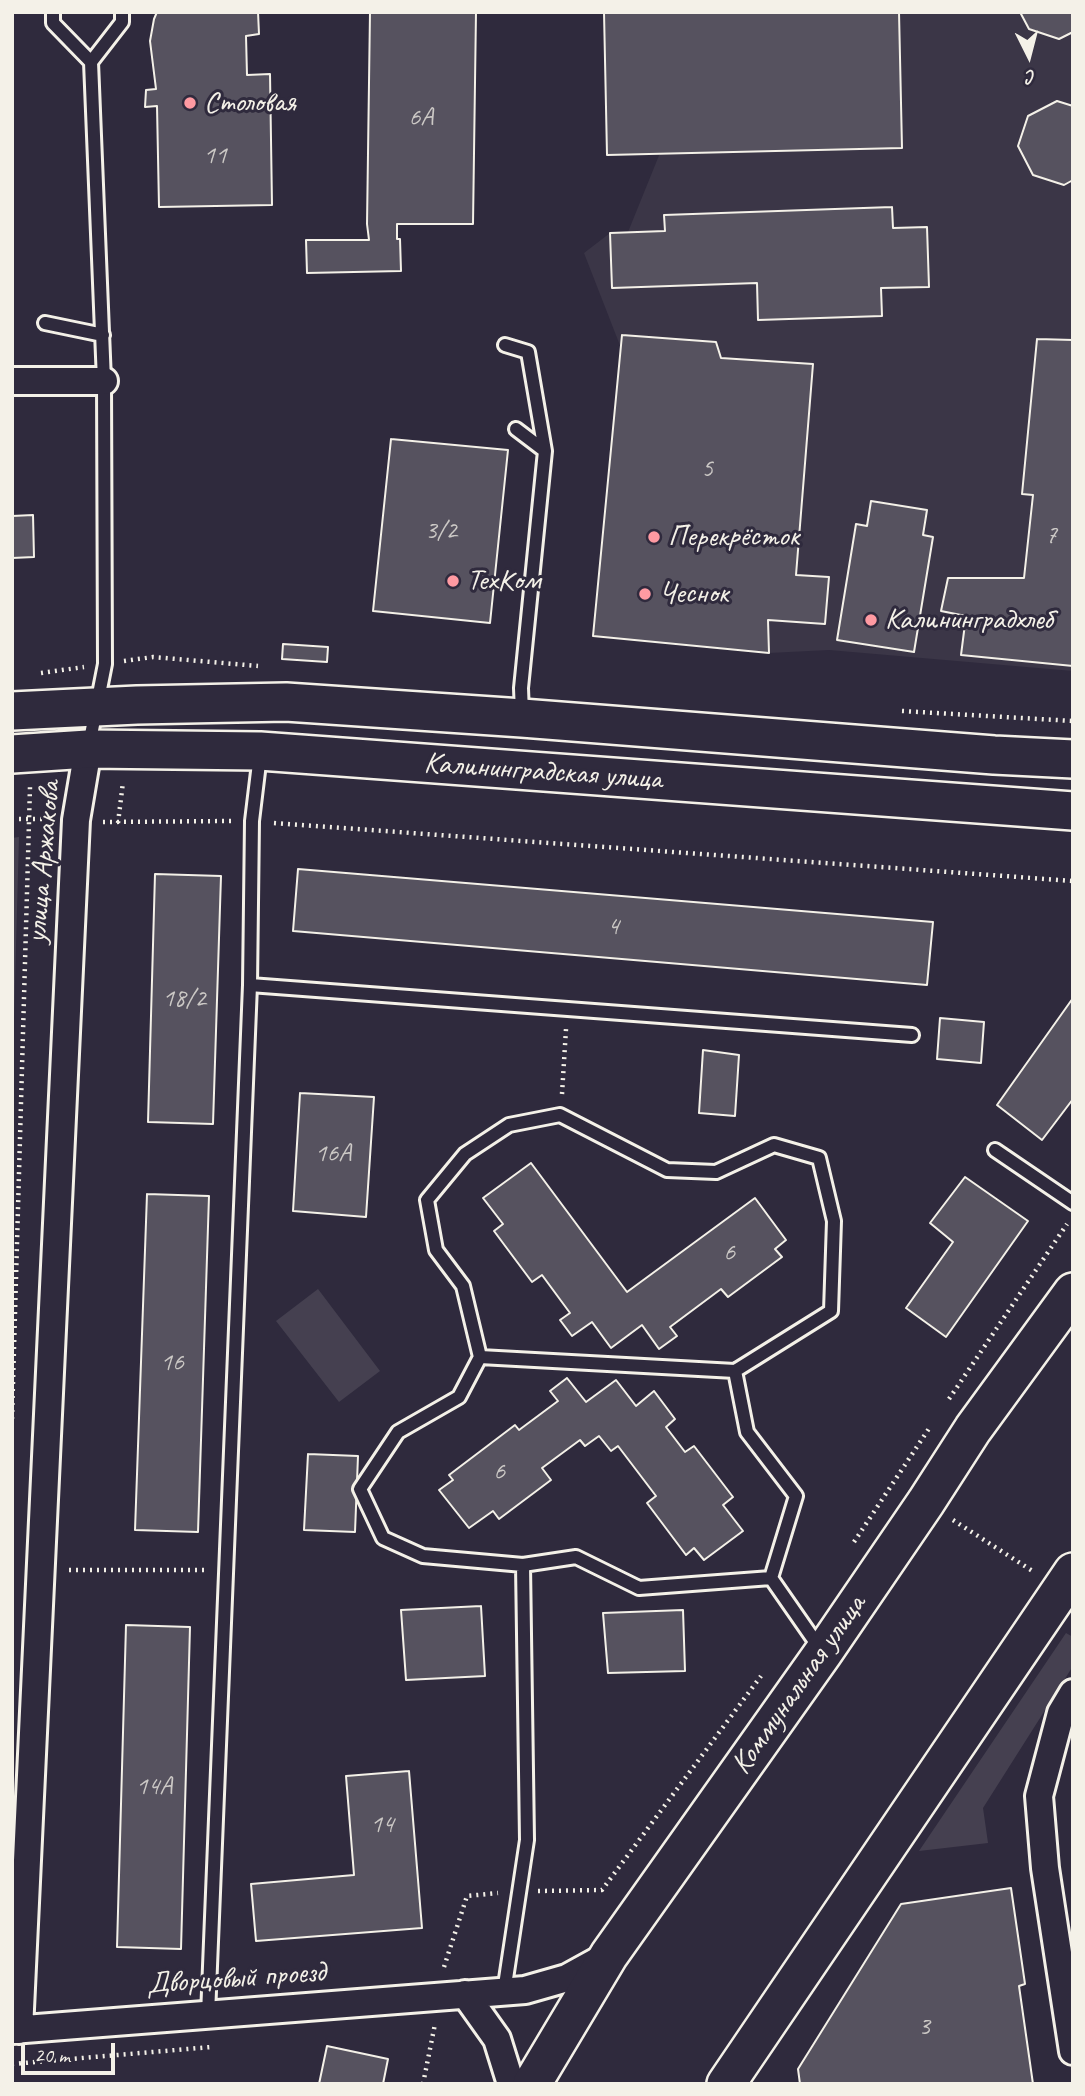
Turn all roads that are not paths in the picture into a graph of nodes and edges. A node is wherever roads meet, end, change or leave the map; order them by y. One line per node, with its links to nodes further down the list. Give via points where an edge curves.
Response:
1 (53, 12): 3 (lane, via 53,23)
2 (122, 12): 3 (lane, via 122,22)
3 (91, 62): 5 (lane)
4 (45, 323): 5 (lane)
5 (103, 335): 8 (lane)
6 (505, 345): 10 (lane, via 528,352)
7 (12, 381): 8 (street)
8 (104, 381): 11 (lane, via 105,664)
9 (516, 429): 10 (lane)
10 (545, 451): 13 (lane, via 521,688)
11 (96, 707): 12 (main road, Калининградская улица); 13 (main road, Калининградская улица, via 286,702); 14 (lane)
12 (20, 711)
13 (522, 718): 17 (main road, Калининградская улица)
14 (88, 750): 15 (main road, Калининградская улица); 16 (main road, Калининградская улица); 36 (street, улица Аржакова, via 76,820)
15 (260, 751): 18 (main road, Калининградская улица); 19 (lane, via 252,821)
16 (21, 753)
17 (1073, 759)
18 (1073, 811)
19 (250, 985): 20 (lane); 35 (lane)
20 (912, 1035)
21 (995, 1150): 22 (lane)
22 (1073, 1203)
23 (1073, 1292): 29 (main road, Коммунальная улица, via 973,1429)
24 (480, 1357): 25 (lane); 25 (lane, via 463,1286 436,1250 427,1200 465,1154 509,1125 560,1115 667,1170 716,1172 774,1145 819,1158 834,1221 831,1311); 26 (lane, via 459,1397 398,1432 360,1489 383,1538 423,1556)
25 (735, 1371): 27 (lane, via 747,1432 796,1496)
26 (523, 1565): 27 (lane, via 576,1557 639,1588); 33 (lane, via 527,1840)
27 (771, 1578): 29 (lane)
28 (1067, 1581): 38 (main road)
29 (823, 1653): 32 (main road, Коммунальная улица)
30 (1069, 1705): 31 (street, via 1040,1796 1045,1868)
31 (1065, 1946): 37 (street)
32 (609, 1955): 33 (street, Дворцовый проезд, via 567,1978); 40 (main road, Коммунальная улица)
33 (504, 1992): 34 (street, Дворцовый проезд)
34 (465, 1994): 35 (street, Дворцовый проезд); 39 (street, via 497,2039)
35 (208, 2014): 36 (street, Дворцовый проезд)
36 (16, 2030)
37 (1073, 2051)
38 (730, 2081)
39 (511, 2084)
40 (532, 2084)

